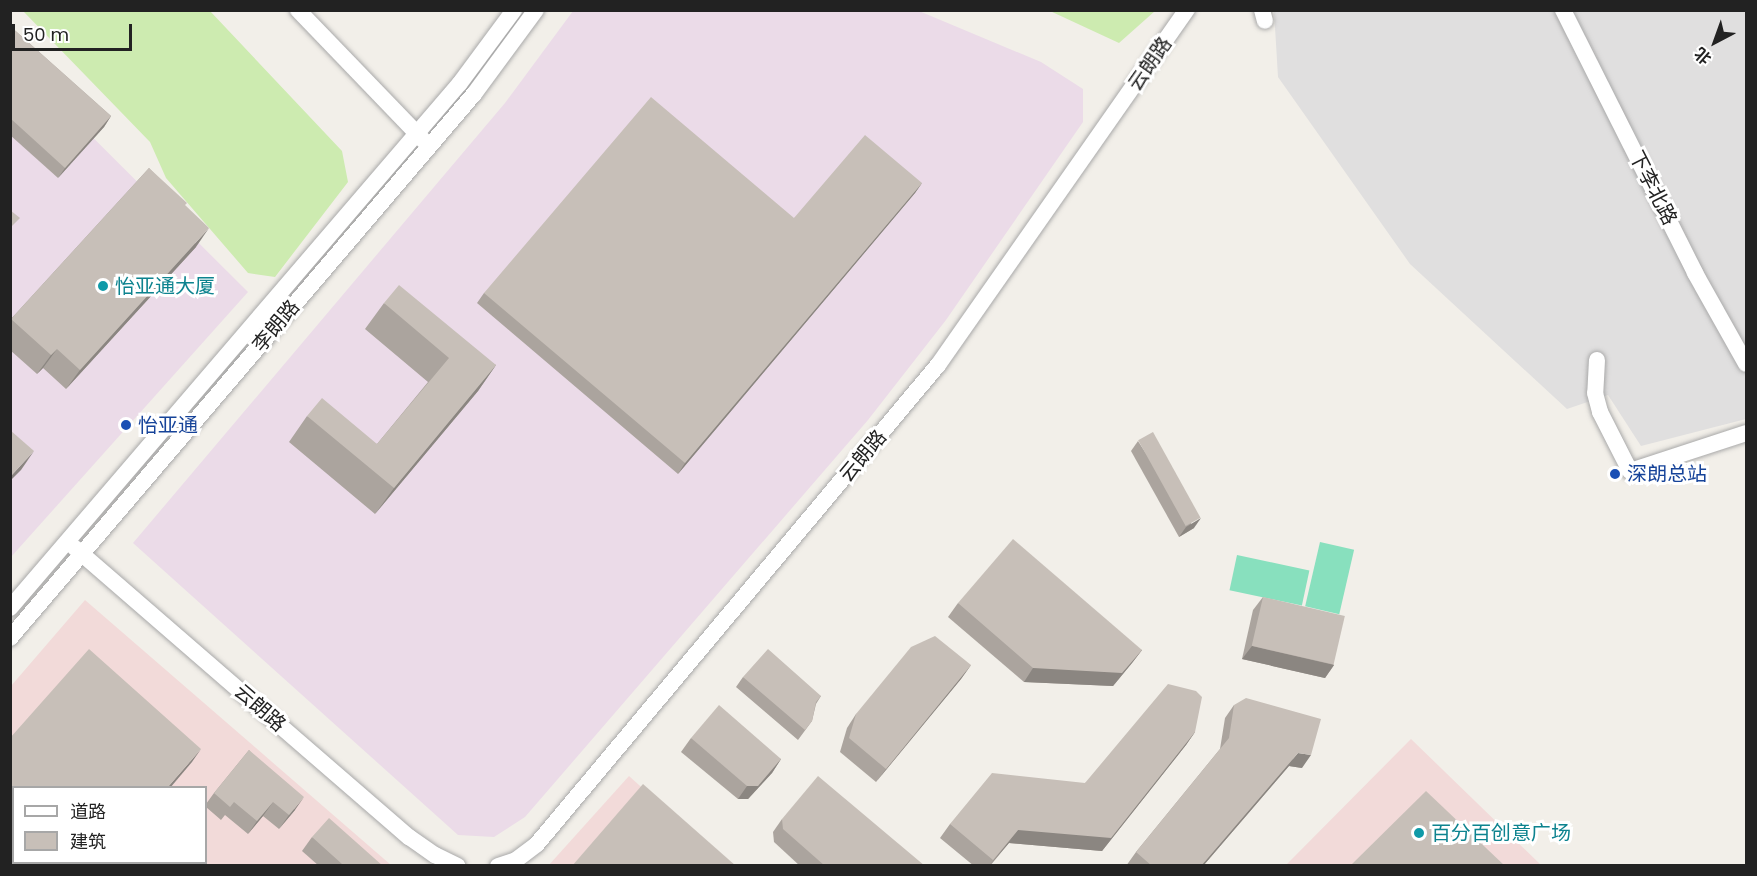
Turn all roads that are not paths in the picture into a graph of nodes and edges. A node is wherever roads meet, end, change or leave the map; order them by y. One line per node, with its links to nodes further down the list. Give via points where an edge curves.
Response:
1 (298, 10): 6 (street)
2 (514, 10): 6 (street, 李朗路)
3 (536, 10): 7 (street, 李朗路, via 481,85)
4 (1187, 10): 16 (street, 云朗路, via 931,373 537,844 516,860)
5 (1563, 10): 9 (street, 下李北路, via 1695,273)
6 (416, 133): 7 (street); 11 (street, 李朗路)
7 (429, 146): 12 (street, 李朗路)
8 (1597, 360): 10 (street, via 1595,393 1600,412 1630,471)
9 (1746, 364)
10 (1746, 433)
11 (67, 542): 12 (street, 云朗路); 13 (street, 李朗路)
12 (82, 554): 14 (street, 李朗路); 15 (street, 云朗路, via 409,837)
13 (10, 608)
14 (10, 638)
15 (458, 866)
16 (498, 866)

